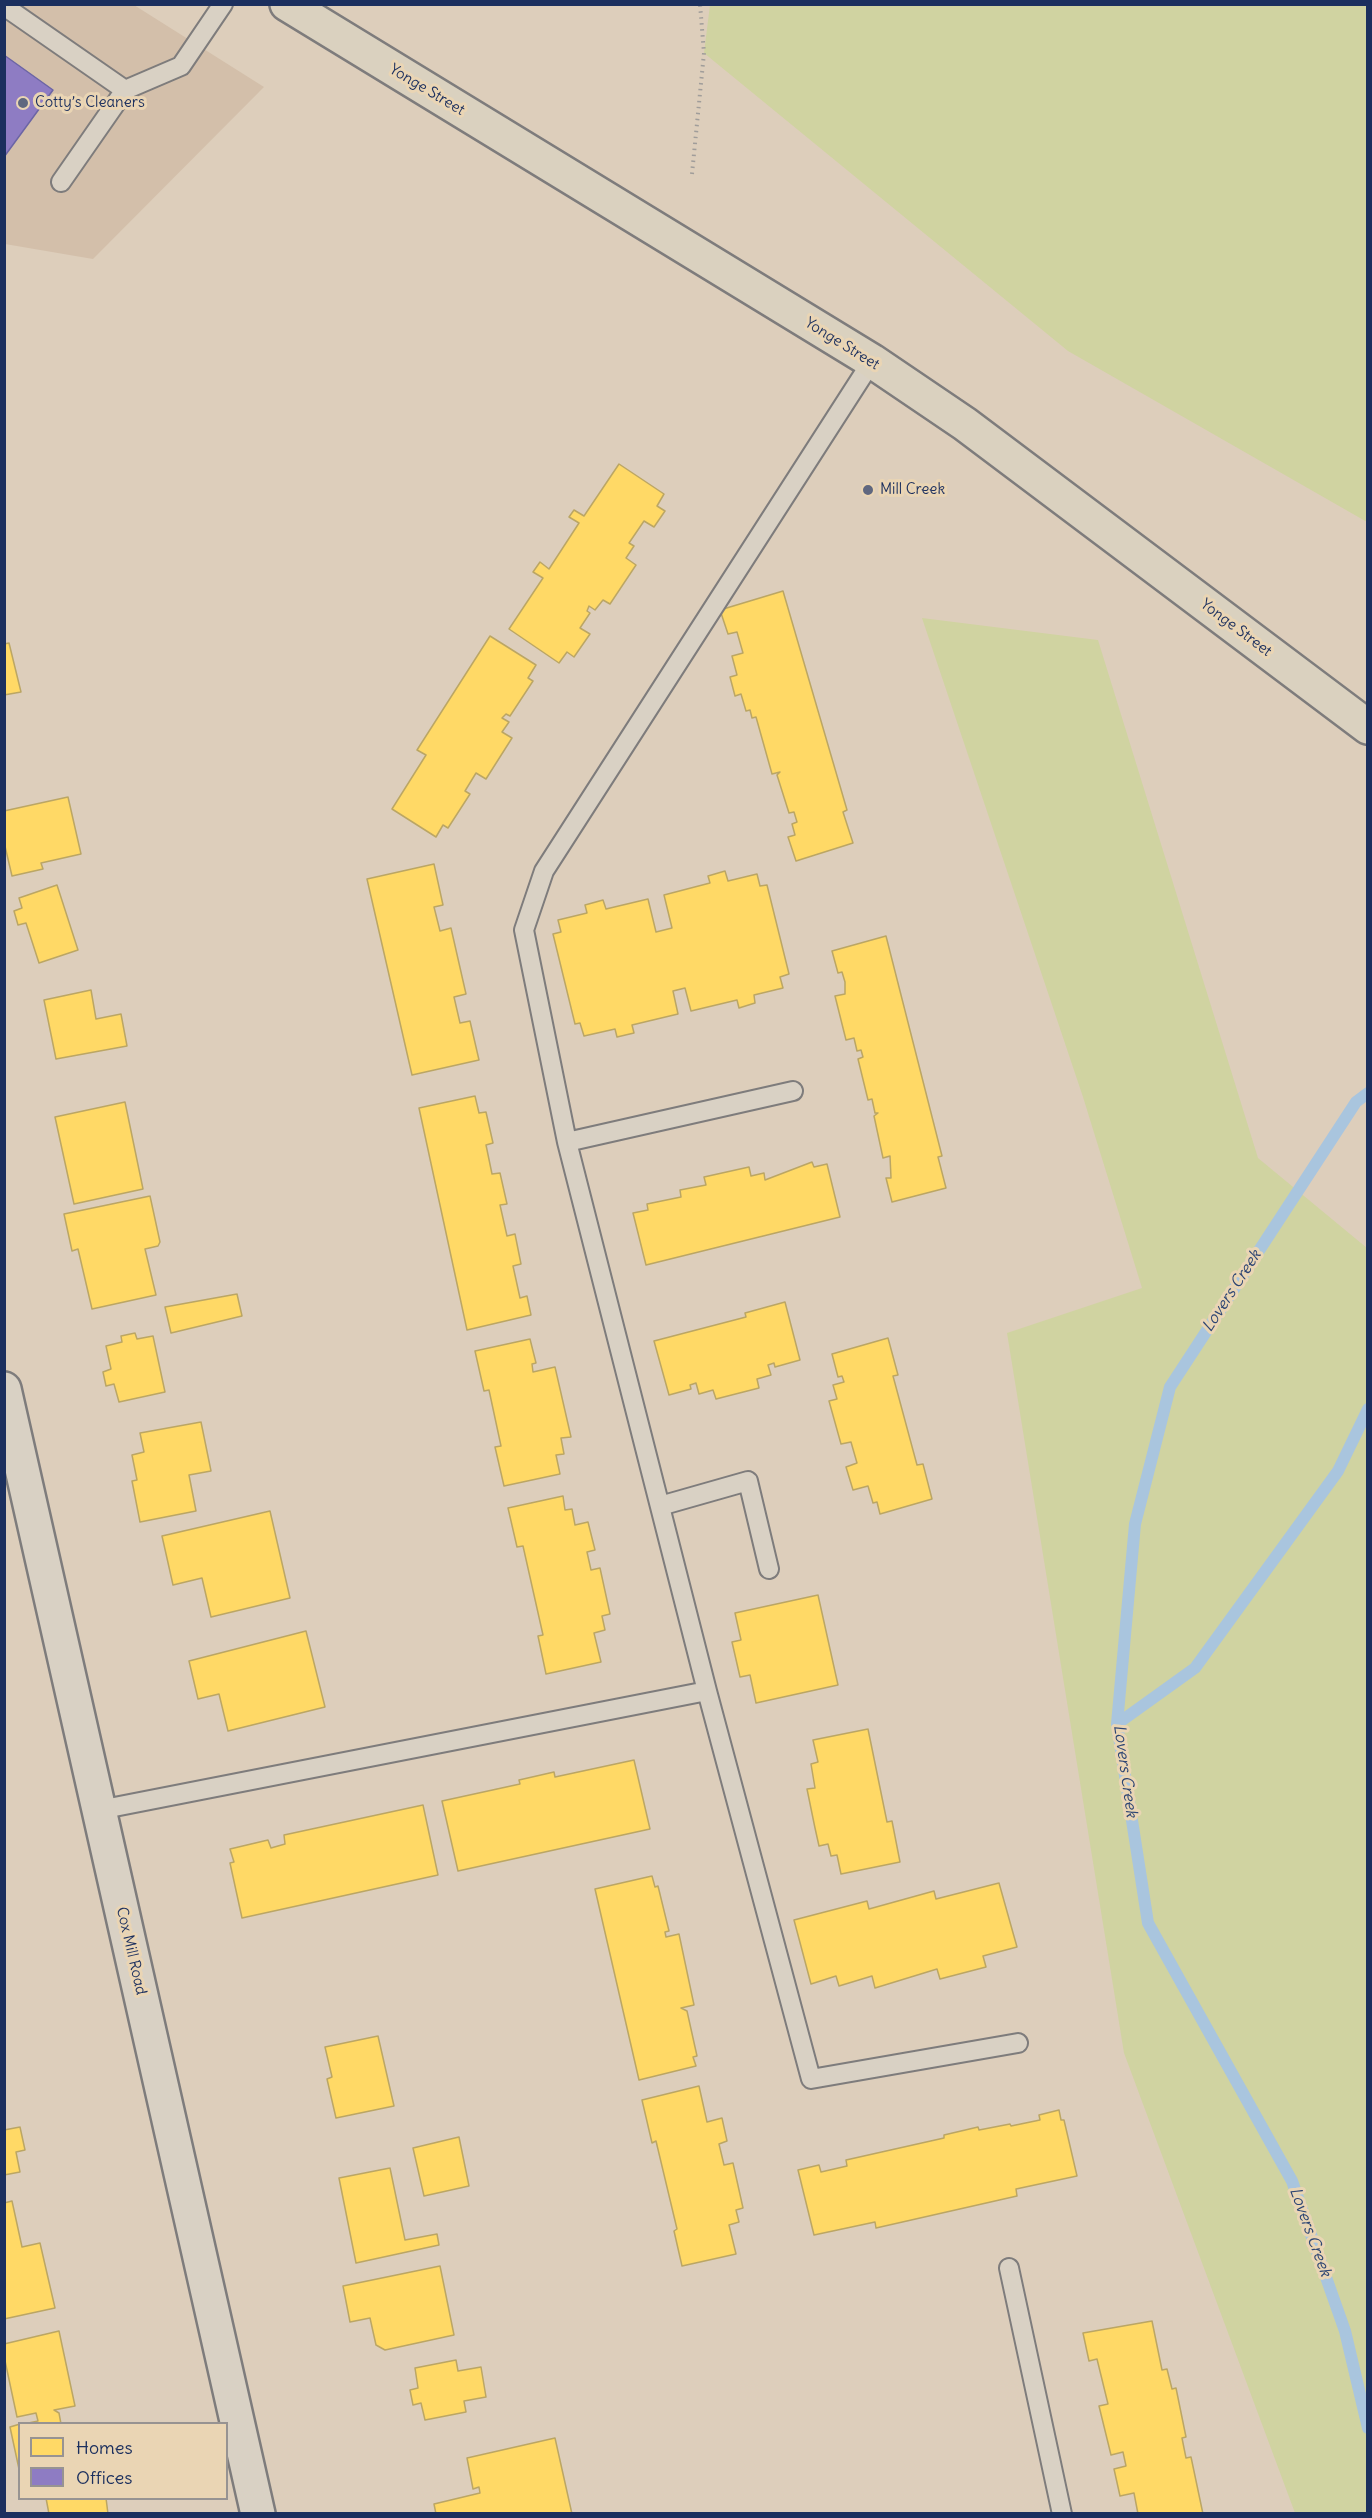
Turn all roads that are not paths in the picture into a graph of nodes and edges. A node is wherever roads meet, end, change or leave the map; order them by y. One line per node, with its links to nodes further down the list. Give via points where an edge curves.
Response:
1 (223, 4): 4 (lane, via 181,66)
2 (4, 6): 4 (lane)
3 (300, 8): 6 (main road, Yonge Street)
4 (124, 90): 5 (lane)
5 (61, 182)
6 (872, 362): 7 (main road, Yonge Street, via 965,423); 9 (lane, via 544,871 524,930)
7 (1368, 727)
8 (793, 1091): 9 (lane)
9 (567, 1142): 11 (lane)
10 (4, 1389): 14 (street, Cox Mill Road)
11 (660, 1506): 12 (lane, via 748,1481); 13 (lane)
12 (769, 1569)
13 (707, 1691): 14 (lane); 15 (lane, via 811,2079)
14 (99, 1810): 17 (street, Cox Mill Road)
15 (1018, 2043)
16 (1009, 2268): 18 (lane)
17 (258, 2514)
18 (1062, 2514)

